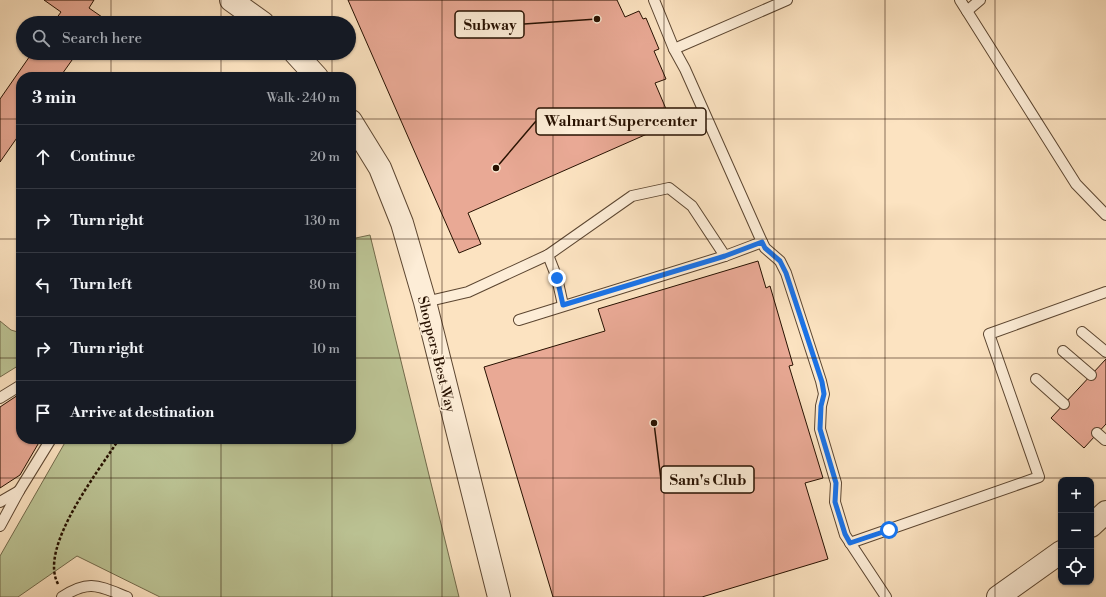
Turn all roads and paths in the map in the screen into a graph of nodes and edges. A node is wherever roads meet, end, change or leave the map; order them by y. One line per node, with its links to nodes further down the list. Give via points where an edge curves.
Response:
1 (231, 0): 7 (street)
2 (654, 0): 8 (lane)
3 (787, 0): 8 (lane)
4 (960, 0): 6 (lane)
5 (980, 0): 6 (lane)
6 (966, 10): 12 (lane, via 1076,184)
7 (253, 16)
8 (674, 49): 13 (lane)
9 (302, 60): 10 (street)
10 (313, 72)
11 (356, 129): 17 (street, Shoppers Best Way, via 380,168 402,223)
12 (1106, 215)
13 (762, 242): 15 (lane); 35 (lane, via 780,261 786,273 822,382 824,394 820,429 836,483 835,502)
14 (548, 255): 15 (lane, via 632,196 669,188 692,206); 17 (lane, via 468,292); 18 (lane, via 557,278)
15 (725, 256): 18 (lane)
16 (1106, 292): 35 (lane, via 989,334 1039,477)
17 (425, 302): 39 (street, Shoppers Best Way)
18 (563, 305): 19 (lane)
19 (519, 320)
20 (1082, 332): 22 (lane)
21 (1064, 351): 23 (lane)
22 (1106, 352)
23 (1091, 375)
24 (1036, 379): 27 (lane)
25 (16, 388): 26 (lane)
26 (0, 398)
27 (1064, 404)
28 (48, 444): 30 (lane)
29 (116, 444): 37 (path, via 59,538 53,562 56,580)
30 (19, 491): 31 (lane); 34 (lane)
31 (0, 502)
32 (1106, 512): 33 (street)
33 (1094, 523)
34 (0, 526)
35 (850, 543): 40 (lane)
36 (1058, 554): 41 (street)
37 (63, 596): 38 (lane, via 76,587 92,586)
38 (127, 597)
39 (499, 597)
40 (886, 597)
41 (998, 597)

